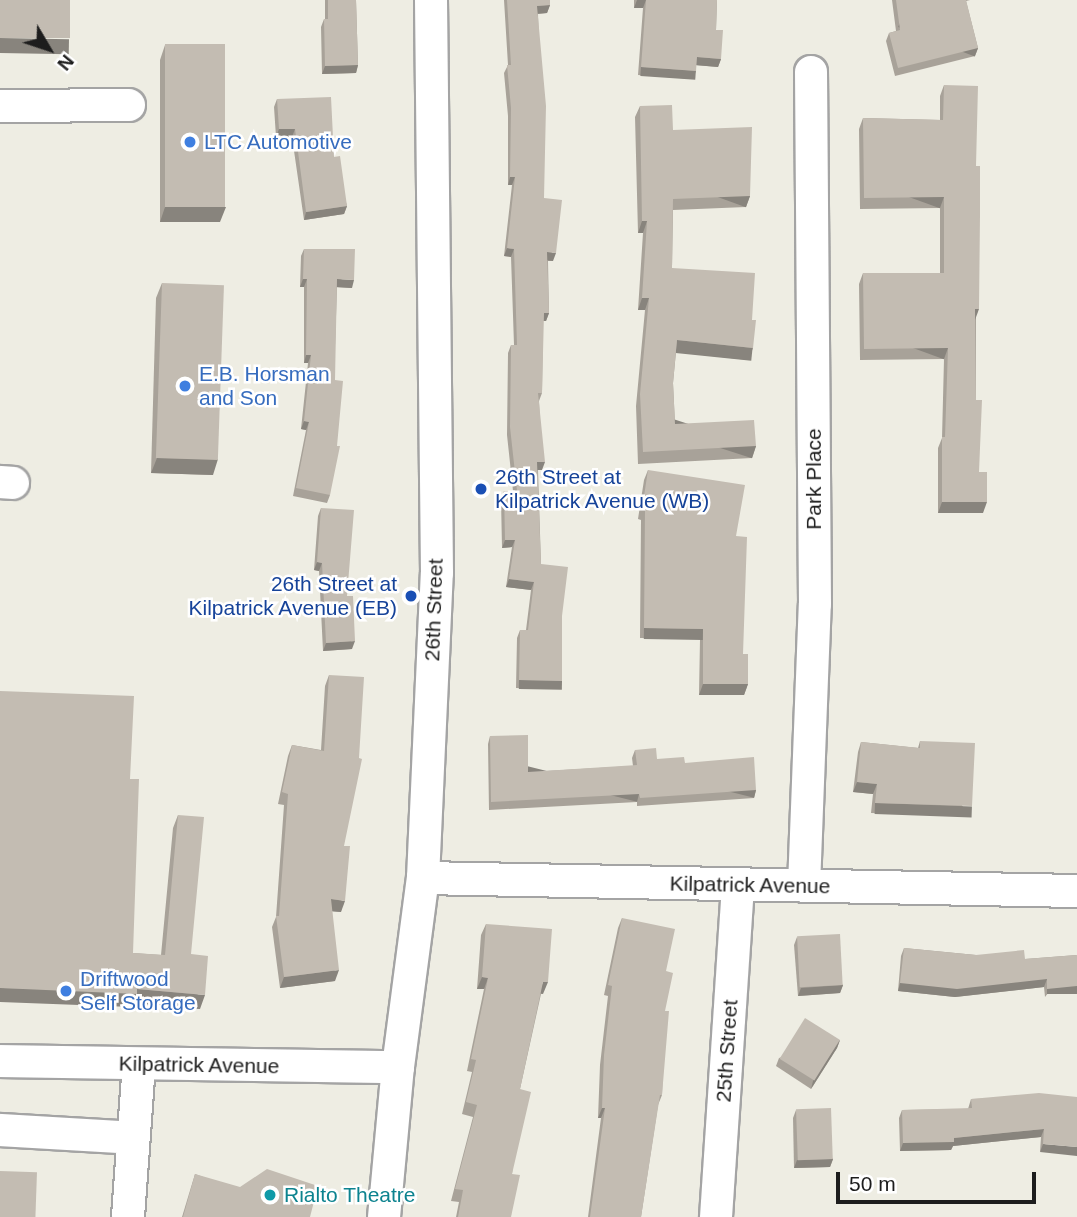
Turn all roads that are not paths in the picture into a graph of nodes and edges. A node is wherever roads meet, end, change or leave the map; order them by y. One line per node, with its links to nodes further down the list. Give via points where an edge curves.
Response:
1 (431, 0): 5 (street, 26th Street, via 437,573)
2 (811, 72): 7 (street, Park Place, via 815,604)
3 (129, 105): 4 (street)
4 (0, 106)
5 (423, 878): 6 (street, Kilpatrick Avenue); 11 (street, 26th Street)
6 (738, 886): 7 (street, Kilpatrick Avenue); 16 (street, 25th Street)
7 (804, 886): 8 (street, Kilpatrick Avenue)
8 (1077, 891)
9 (0, 1061): 10 (street, Kilpatrick Avenue)
10 (139, 1064): 11 (street, Kilpatrick Avenue); 13 (street)
11 (398, 1067): 15 (street, 26th Street)
12 (0, 1130): 13 (street)
13 (133, 1138): 14 (street)
14 (128, 1217)
15 (384, 1217)
16 (716, 1217)

